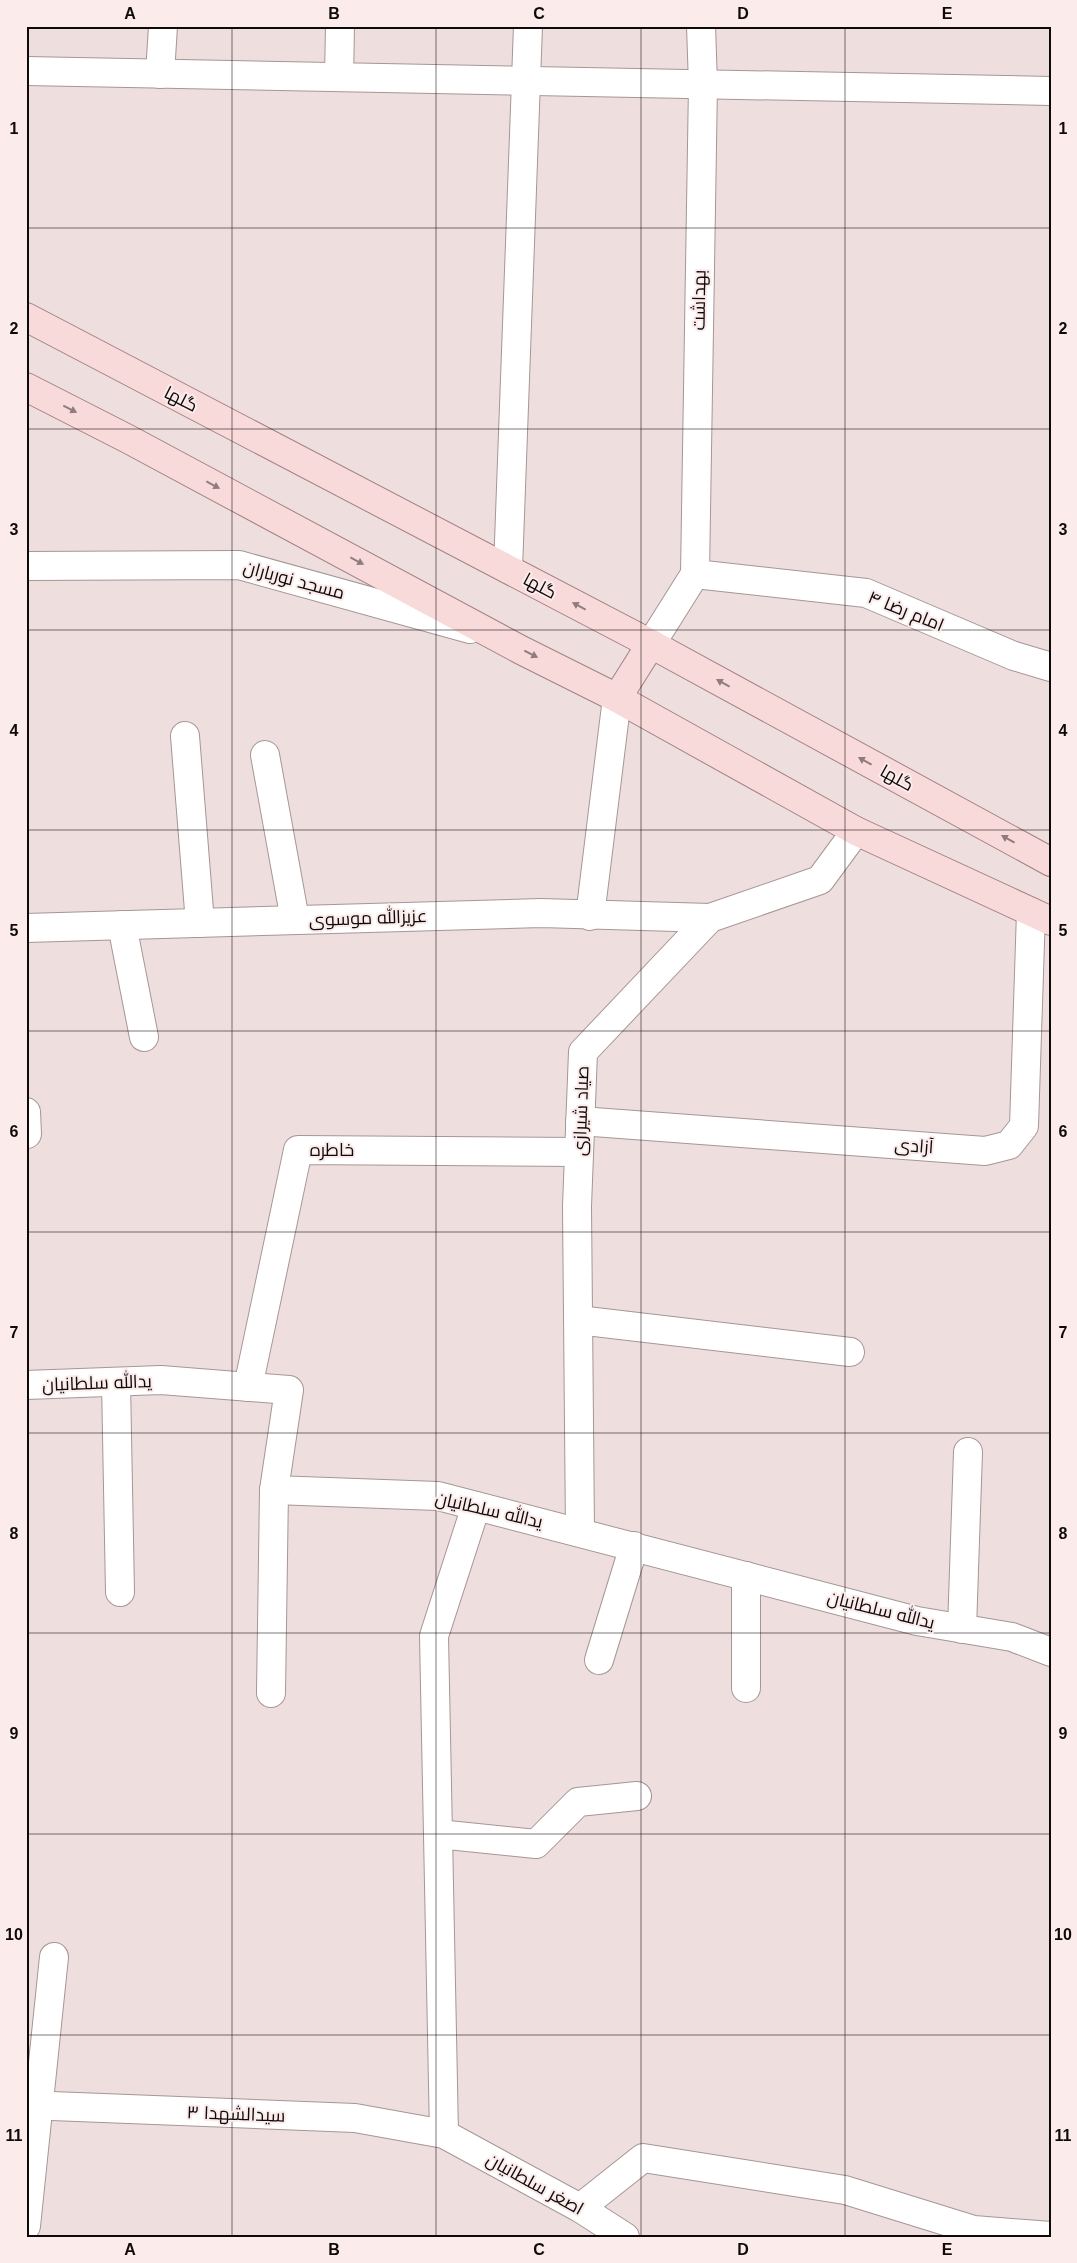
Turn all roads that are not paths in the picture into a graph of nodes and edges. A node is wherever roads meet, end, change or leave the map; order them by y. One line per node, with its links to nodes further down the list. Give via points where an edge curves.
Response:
1 (163, 26): 6 (street)
2 (340, 26): 7 (street)
3 (528, 26): 8 (street)
4 (701, 26): 9 (street, بهداشت)
5 (26, 71): 6 (street)
6 (160, 74): 7 (street)
7 (339, 77): 8 (street)
8 (528, 80): 9 (street); 14 (street)
9 (703, 84): 10 (street); 15 (street, بهداشت)
10 (1051, 91)
11 (26, 317): 14 (main road, گلها)
12 (26, 387): 16 (main road, one-way to 16)
13 (26, 566): 16 (street, مسجد نورباران, via 239,565)
14 (508, 569): 17 (main road, گلها, one-way to 14)
15 (695, 574): 17 (street); 18 (street, امام رضا ۴, via 866,593 1014,656)
16 (496, 636): 19 (main road, one-way to 19)
17 (651, 644): 19 (main road); 23 (main road, گلها, one-way to 17)
18 (1051, 667)
19 (617, 698): 22 (main road); 24 (street)
20 (185, 736): 28 (street)
21 (265, 754): 27 (street)
22 (856, 831): 25 (main road); 26 (street, صیاد شیرازی, via 820,880)
23 (1051, 862)
24 (590, 916): 26 (street, عزیزالله موسوی); 27 (street, عزیزالله موسوی, via 540,913)
25 (1041, 916): 32 (street, آزادی, via 1024,1126 1009,1145 985,1151)
26 (710, 918): 32 (street, صیاد شیرازی, via 583,1052)
27 (295, 920): 28 (street, عزیزالله موسوی)
28 (200, 923): 29 (street, عزیزالله موسوی)
29 (122, 925): 30 (street, عزیزالله موسوی); 31 (street)
30 (26, 928)
31 (144, 1037)
32 (580, 1121): 33 (street, صیاد شیرازی)
33 (579, 1152): 34 (street, صیاد شیرازی); 38 (street, خاطره, via 298,1150)
34 (578, 1320): 35 (street); 42 (street, صیاد شیرازی)
35 (850, 1352)
36 (116, 1382): 37 (street, یدالله سلطانیان); 38 (street, یدالله سلطانیان, via 161,1380); 45 (street)
37 (26, 1385)
38 (248, 1387): 40 (street, یدالله سلطانیان, via 289,1390)
39 (968, 1452): 46 (street)
40 (274, 1490): 41 (street, یدالله سلطانیان, via 438,1496); 50 (street)
41 (476, 1506): 42 (street, یدالله سلطانیان); 52 (street, via 434,1636)
42 (580, 1532): 43 (street, یدالله سلطانیان)
43 (634, 1546): 44 (street, یدالله سلطانیان); 48 (street)
44 (746, 1576): 46 (street, یدالله سلطانیان, via 918,1621); 49 (street)
45 (120, 1592)
46 (962, 1629): 47 (street, یدالله سلطانیان, via 1012,1637)
47 (1051, 1652)
48 (599, 1660)
49 (746, 1688)
50 (271, 1693)
51 (637, 1796): 52 (street, via 578,1802 536,1844)
52 (438, 1834): 55 (street)
53 (54, 1957): 54 (street)
54 (33, 2105): 55 (street, سیدالشهدا ۳, via 354,2118); 57 (street)
55 (444, 2134): 56 (street, اصغر سلطانیان)
56 (580, 2208): 58 (street, via 643,2158 845,2190 974,2230); 59 (street, اصغر سلطانیان)
57 (26, 2226)
58 (1051, 2236)
59 (624, 2237)

